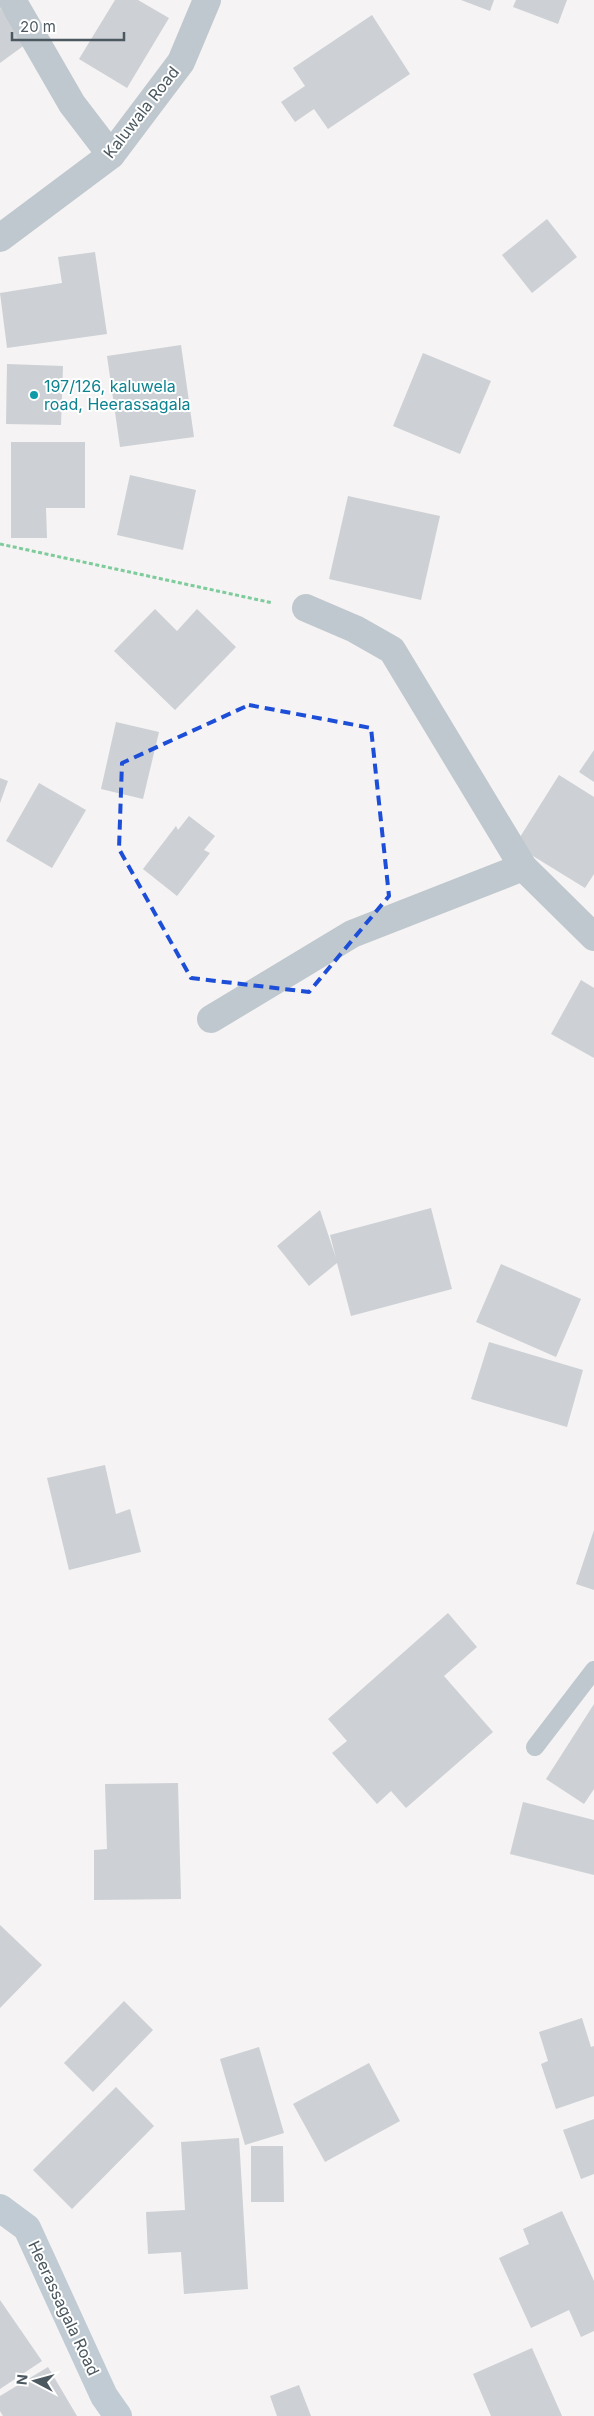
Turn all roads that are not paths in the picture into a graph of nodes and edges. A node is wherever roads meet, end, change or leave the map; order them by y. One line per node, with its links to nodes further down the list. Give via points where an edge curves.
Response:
1 (12, 0): 3 (street, via 72,104)
2 (207, 0): 3 (street, Kaluwala Road, via 181,62)
3 (111, 155): 4 (street, Kaluwala Road)
4 (0, 238)
5 (306, 608): 6 (street, via 355,629 392,650)
6 (523, 867): 7 (street); 8 (street, via 352,934)
7 (594, 937)
8 (211, 1019)
9 (594, 1670): 10 (lane)
10 (535, 1747)
11 (0, 2208): 12 (street, Heerassagala Road, via 27,2228 104,2396)
12 (118, 2416)

